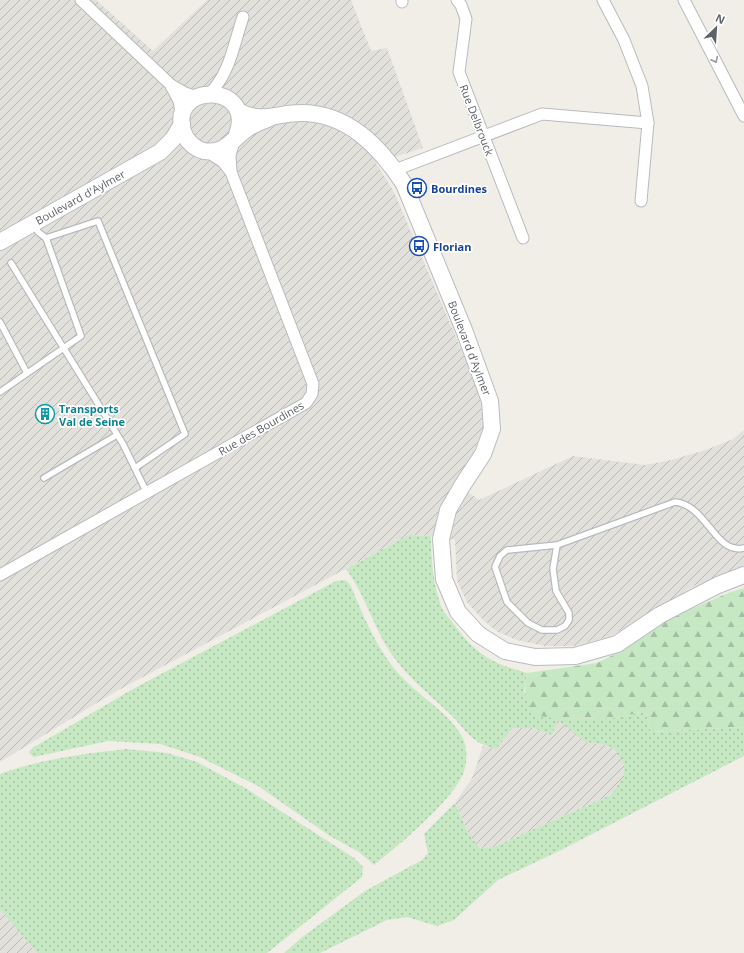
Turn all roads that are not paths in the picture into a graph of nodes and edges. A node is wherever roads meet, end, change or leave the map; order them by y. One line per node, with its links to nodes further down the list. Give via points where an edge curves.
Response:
1 (82, 0): 7 (street)
2 (457, 0): 14 (street, Rue Delbrouck, via 466,19 459,72)
3 (603, 0): 13 (street, via 624,40 642,86)
4 (684, 0): 10 (street, one-way to 10)
5 (242, 17): 6 (street)
6 (227, 68): 8 (street, via 218,84); 9 (street, via 226,88)
7 (170, 84): 8 (street, via 186,93); 12 (street, via 179,101)
8 (203, 95): 9 (street, via 218,94); 12 (street, via 187,105)
9 (234, 106): 11 (street, Boulevard d'Aylmer, via 257,117); 15 (street, via 240,124)
10 (744, 116)
11 (270, 118): 15 (street, Boulevard d'Aylmer, via 256,124); 18 (street, Boulevard d'Aylmer, via 300,113 329,117 361,134)
12 (182, 121): 16 (street, via 186,137); 17 (street, Boulevard d'Aylmer, via 173,139)
13 (648, 123): 14 (street, via 542,114); 20 (street)
14 (484, 136): 18 (street); 23 (street, Rue Delbrouck)
15 (235, 139): 16 (street, via 221,150); 19 (street, Rue des Bourdines, via 230,155)
16 (201, 149): 17 (street, Boulevard d'Aylmer, via 178,147); 19 (street, Rue des Bourdines, via 223,162)
17 (160, 152): 21 (street, Boulevard d'Aylmer)
18 (395, 170): 37 (street, Boulevard d'Aylmer, via 411,199 490,401 492,429 483,454 448,510 442,539 444,579 458,612 478,634 505,651 535,657 575,656 617,644 660,615 718,585)
19 (231, 172): 33 (street, Rue des Bourdines, via 313,384 312,394 306,403)
20 (641, 201)
21 (34, 223): 22 (lane, via 38,232); 24 (street, Boulevard d'Aylmer)
22 (46, 238): 27 (lane, via 81,336); 31 (lane, via 98,221 185,434)
23 (523, 238)
24 (0, 242)
25 (10, 263): 27 (lane)
26 (0, 322): 28 (lane)
27 (63, 349): 28 (lane); 30 (lane)
28 (27, 373): 29 (lane)
29 (0, 392)
30 (116, 435): 31 (lane); 32 (lane)
31 (135, 468): 33 (lane)
32 (44, 478)
33 (147, 493): 36 (street, Rue des Bourdines)
34 (557, 545): 34 (lane, via 553,569 556,591 569,613 569,620 565,626 557,630 542,630 528,623 507,602 495,567 500,556 507,550); 35 (lane, via 675,502 684,503 694,509 726,546)
35 (744, 548)
36 (0, 575)
37 (744, 575)

